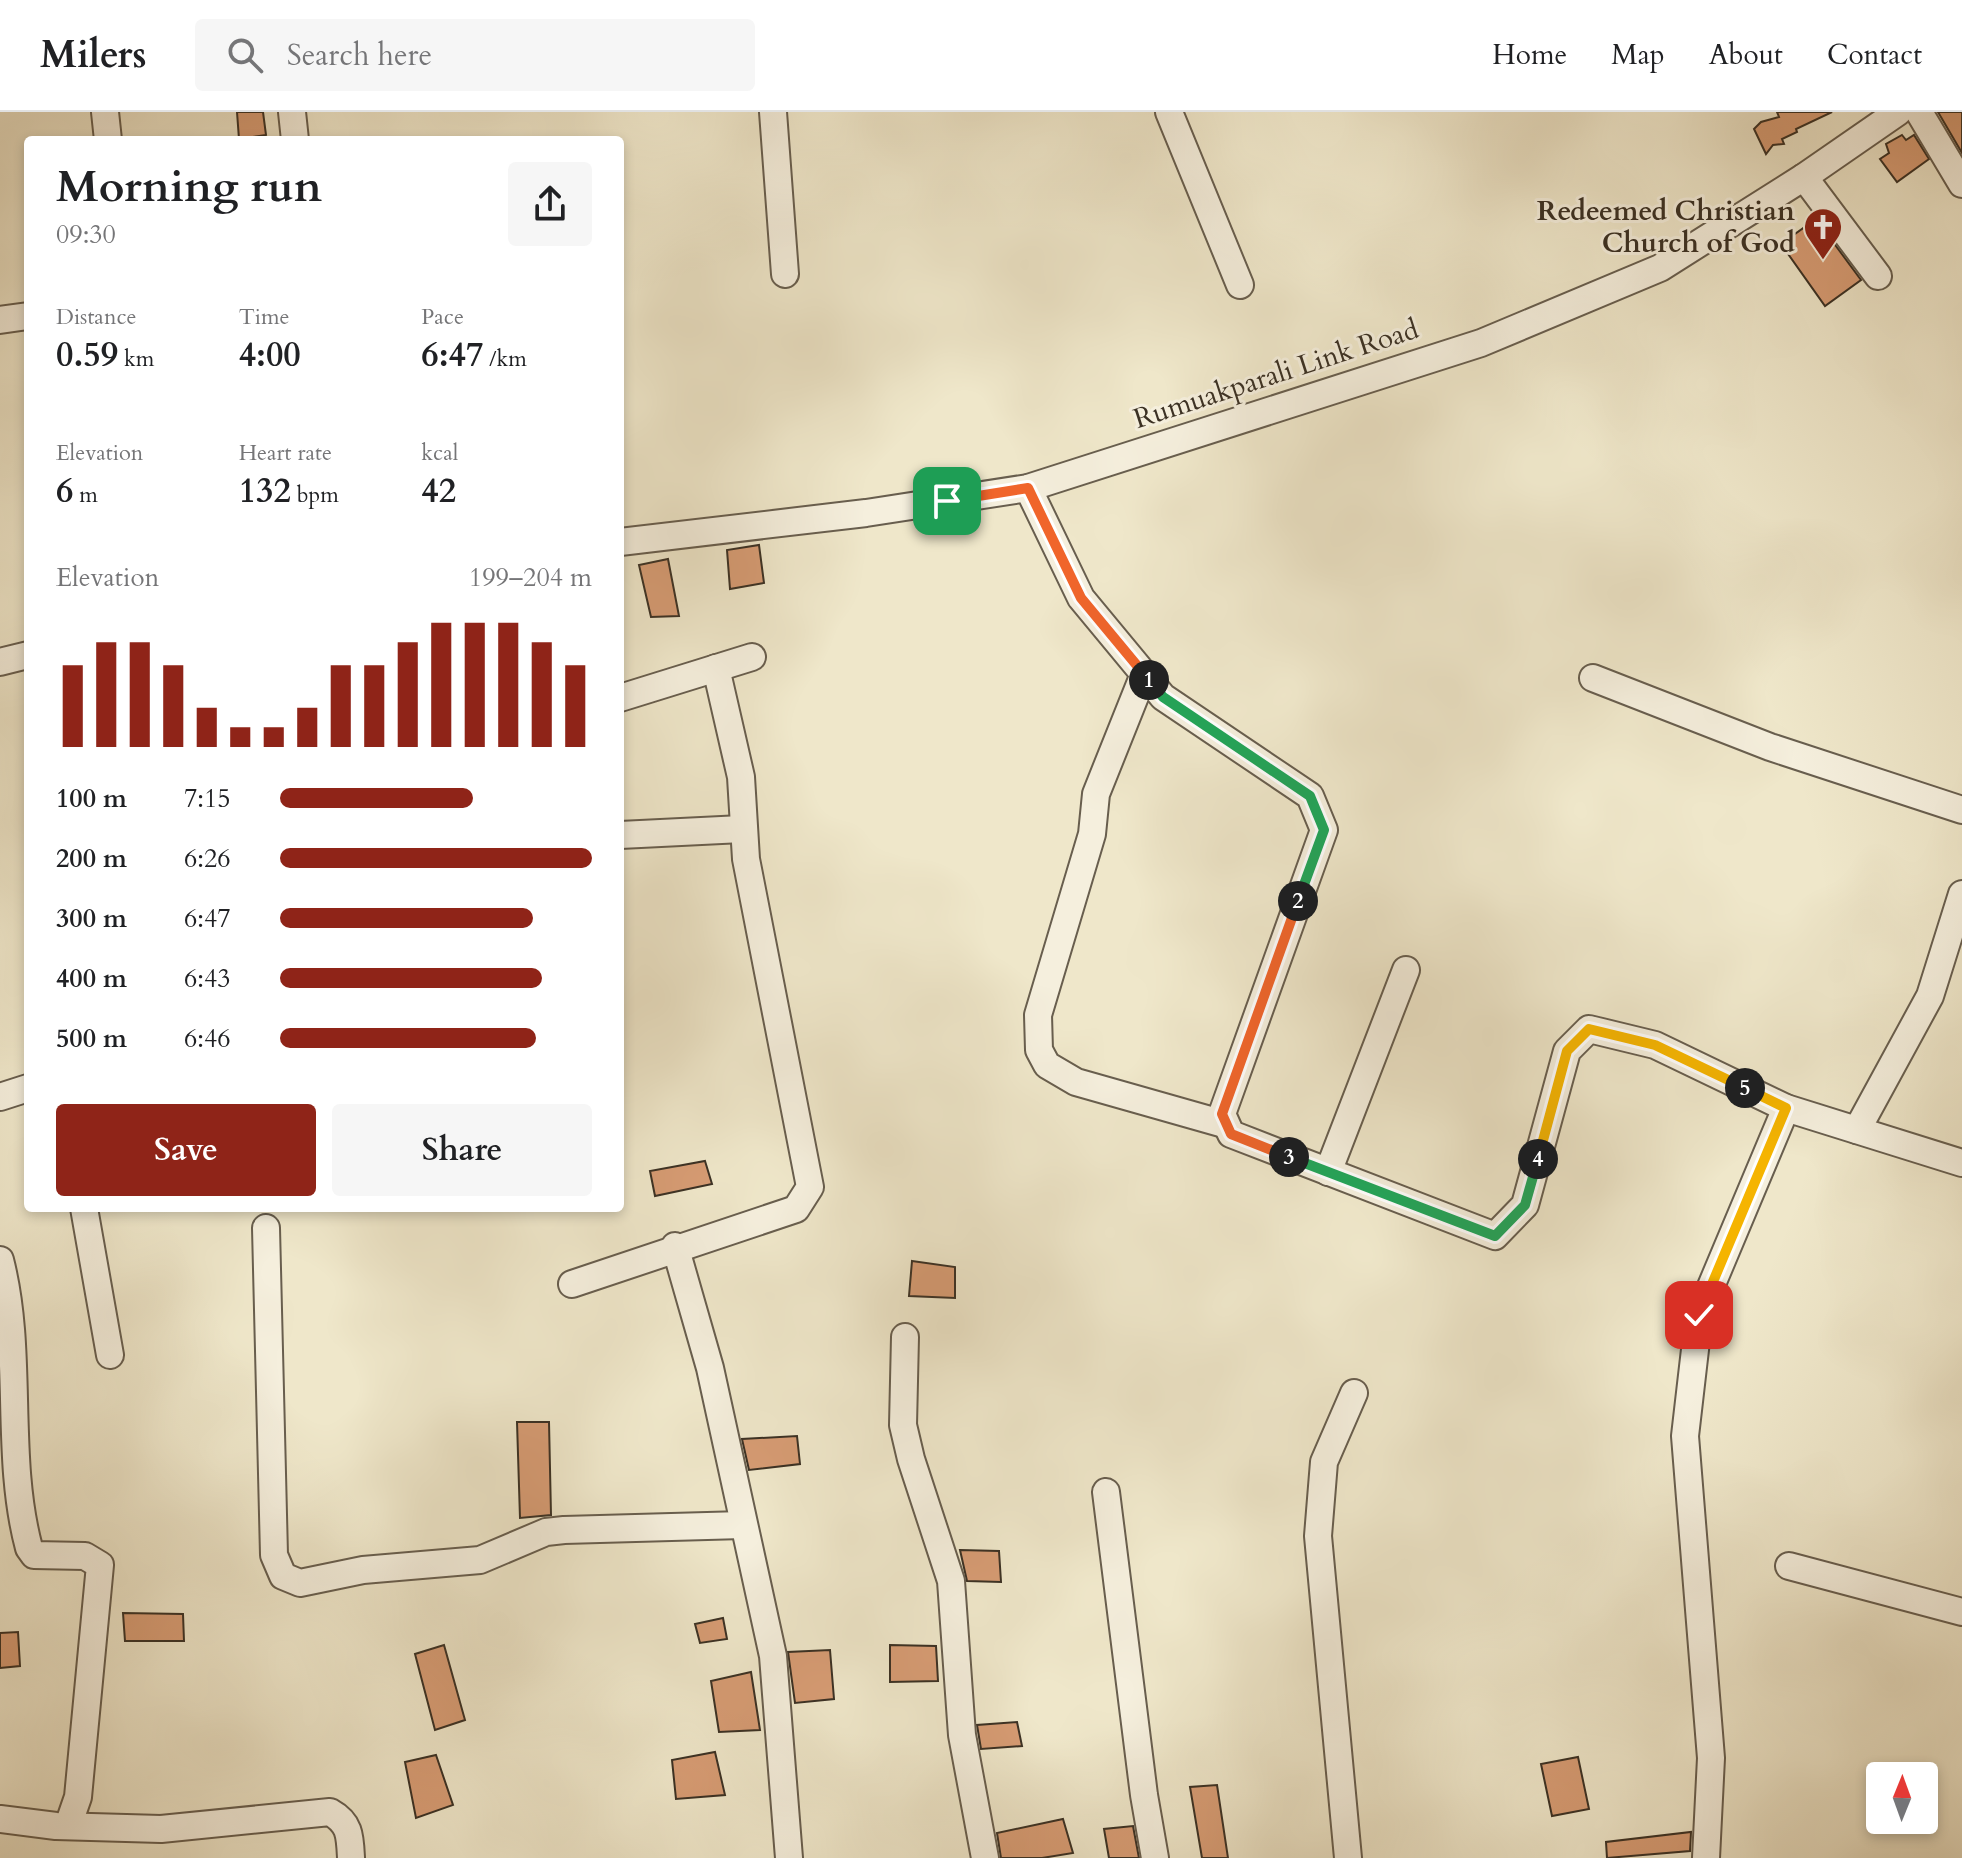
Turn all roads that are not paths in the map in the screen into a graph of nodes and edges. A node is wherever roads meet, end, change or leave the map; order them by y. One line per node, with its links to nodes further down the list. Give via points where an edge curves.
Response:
1 (105, 112): 7 (street)
2 (292, 112): 8 (street)
3 (773, 112): 11 (street)
4 (1169, 112): 13 (street)
5 (1898, 112): 9 (street, Rumuakparali Link Road)
6 (1919, 112): 10 (street)
7 (108, 136)
8 (295, 136)
9 (1804, 177): 12 (street); 16 (street, Rumuakparali Link Road, via 1660,268 1481,343)
10 (1962, 184)
11 (785, 274)
12 (1878, 276)
13 (1240, 285)
14 (24, 317): 15 (street)
15 (0, 320)
16 (1028, 488): 17 (street, Rumuakparali Link Road); 22 (street, via 1081,598)
17 (624, 542)
18 (24, 656): 20 (street)
19 (752, 657): 21 (street)
20 (0, 662)
21 (716, 668): 24 (street); 26 (street, via 741,777)
22 (1144, 674): 33 (street, via 1163,697 1310,796 1324,830 1222,1114); 33 (street, via 1096,794 1092,834 1038,1015 1039,1050 1047,1065 1076,1082)
23 (1593, 678): 25 (street, via 1770,747)
24 (624, 697)
25 (1962, 810)
26 (742, 829): 27 (street); 39 (street, via 810,1187 796,1209)
27 (624, 835)
28 (1962, 894): 34 (street, via 1930,996)
29 (1406, 970): 36 (street)
30 (24, 1089): 31 (street)
31 (0, 1097)
32 (1786, 1108): 34 (street); 36 (street, via 1655,1045 1589,1029 1567,1051 1525,1205 1495,1236); 56 (street, via 1699,1315 1685,1436 1711,1758)
33 (1224, 1124): 36 (street, via 1231,1134)
34 (1857, 1130): 35 (street)
35 (1962, 1163)
36 (1328, 1172)
37 (85, 1212): 43 (street)
38 (266, 1228): 46 (street, via 274,1555 283,1576 300,1583 363,1570 480,1560 546,1532 564,1530)
39 (675, 1246): 41 (street); 46 (street, via 710,1368)
40 (0, 1260): 50 (street, via 29,1548 34,1555 85,1556 100,1565 78,1797)
41 (572, 1284)
42 (905, 1337): 53 (street, via 903,1425 951,1581 962,1735)
43 (110, 1355)
44 (1354, 1393): 55 (street, via 1324,1462 1318,1536)
45 (1106, 1492): 54 (street)
46 (743, 1525): 52 (street, via 773,1656)
47 (1789, 1566): 48 (street)
48 (1962, 1612)
49 (0, 1819): 50 (street)
50 (69, 1823): 51 (street, via 161,1829 330,1812 349,1830)
51 (351, 1858)
52 (789, 1858)
53 (985, 1858)
54 (1155, 1858)
55 (1348, 1858)
56 (1706, 1858)

